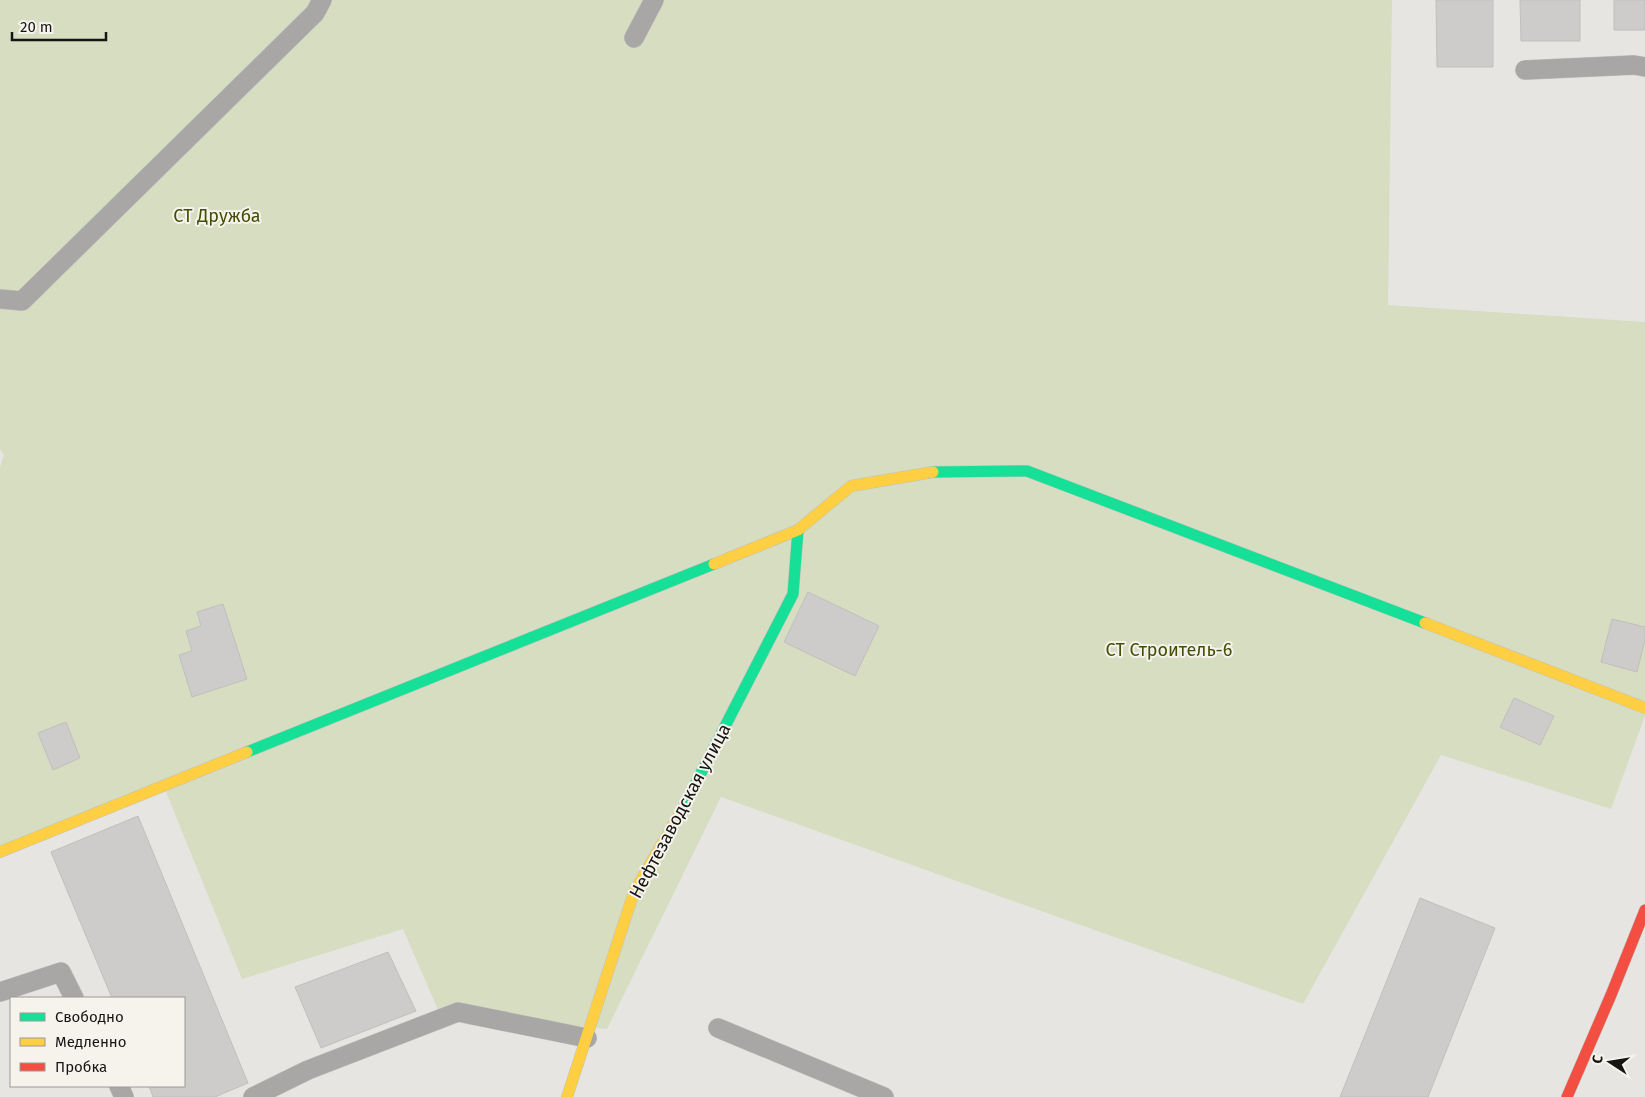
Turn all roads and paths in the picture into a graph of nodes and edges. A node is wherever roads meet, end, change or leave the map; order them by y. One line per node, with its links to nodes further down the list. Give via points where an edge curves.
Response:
1 (322, 0): 6 (lane, via 315,13 22,301)
2 (654, 0): 3 (lane)
3 (634, 38)
4 (1645, 67): 5 (lane)
5 (1525, 70)
6 (0, 299)
7 (798, 530): 8 (street, via 851,486 940,471 1027,472); 9 (street); 14 (street, Нефтезаводская улица, via 793,594 688,800 634,892)
8 (1645, 708)
9 (0, 852)
10 (1645, 910): 18 (street)
11 (0, 992): 12 (lane, via 61,972)
12 (74, 997)
13 (718, 1028): 17 (lane)
14 (587, 1038): 15 (lane, via 458,1012 308,1070); 16 (street, Нефтезаводская улица)
15 (252, 1097)
16 (567, 1097)
17 (884, 1097)
18 (1567, 1097)

